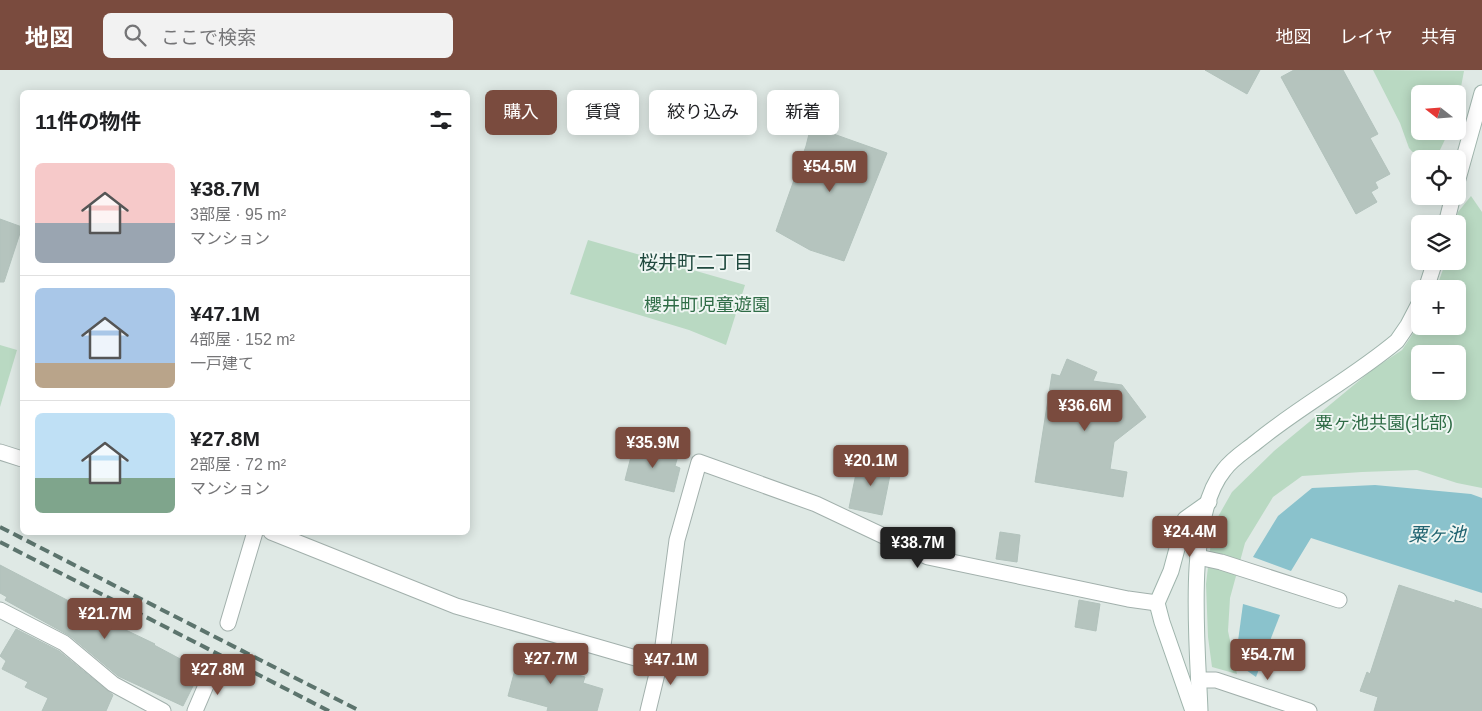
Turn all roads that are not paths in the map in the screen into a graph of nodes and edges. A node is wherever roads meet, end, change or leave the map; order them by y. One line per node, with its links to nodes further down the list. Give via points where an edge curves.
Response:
1 (1482, 93): 2 (street)
2 (1466, 150)
3 (1411, 319): 6 (street, via 1397,340 1271,430 1225,469 1213,485)
4 (0, 452): 5 (street)
5 (20, 458)
6 (1209, 502): 9 (street); 11 (street, via 1185,519 1171,571)
7 (254, 535): 13 (street)
8 (278, 535): 14 (street, via 456,606 639,659)
9 (1198, 557): 10 (street); 16 (street)
10 (1340, 600)
11 (1157, 603): 14 (street, via 928,557 816,504 699,462 677,540); 20 (street)
12 (0, 610): 17 (street, via 64,643 113,684)
13 (228, 623)
14 (662, 653): 19 (street)
15 (213, 669): 18 (street)
16 (1199, 680): 21 (street); 22 (street, via 1216,680)
17 (163, 711)
18 (195, 711)
19 (648, 711)
20 (1193, 711)
21 (1200, 711)
22 (1310, 711)

